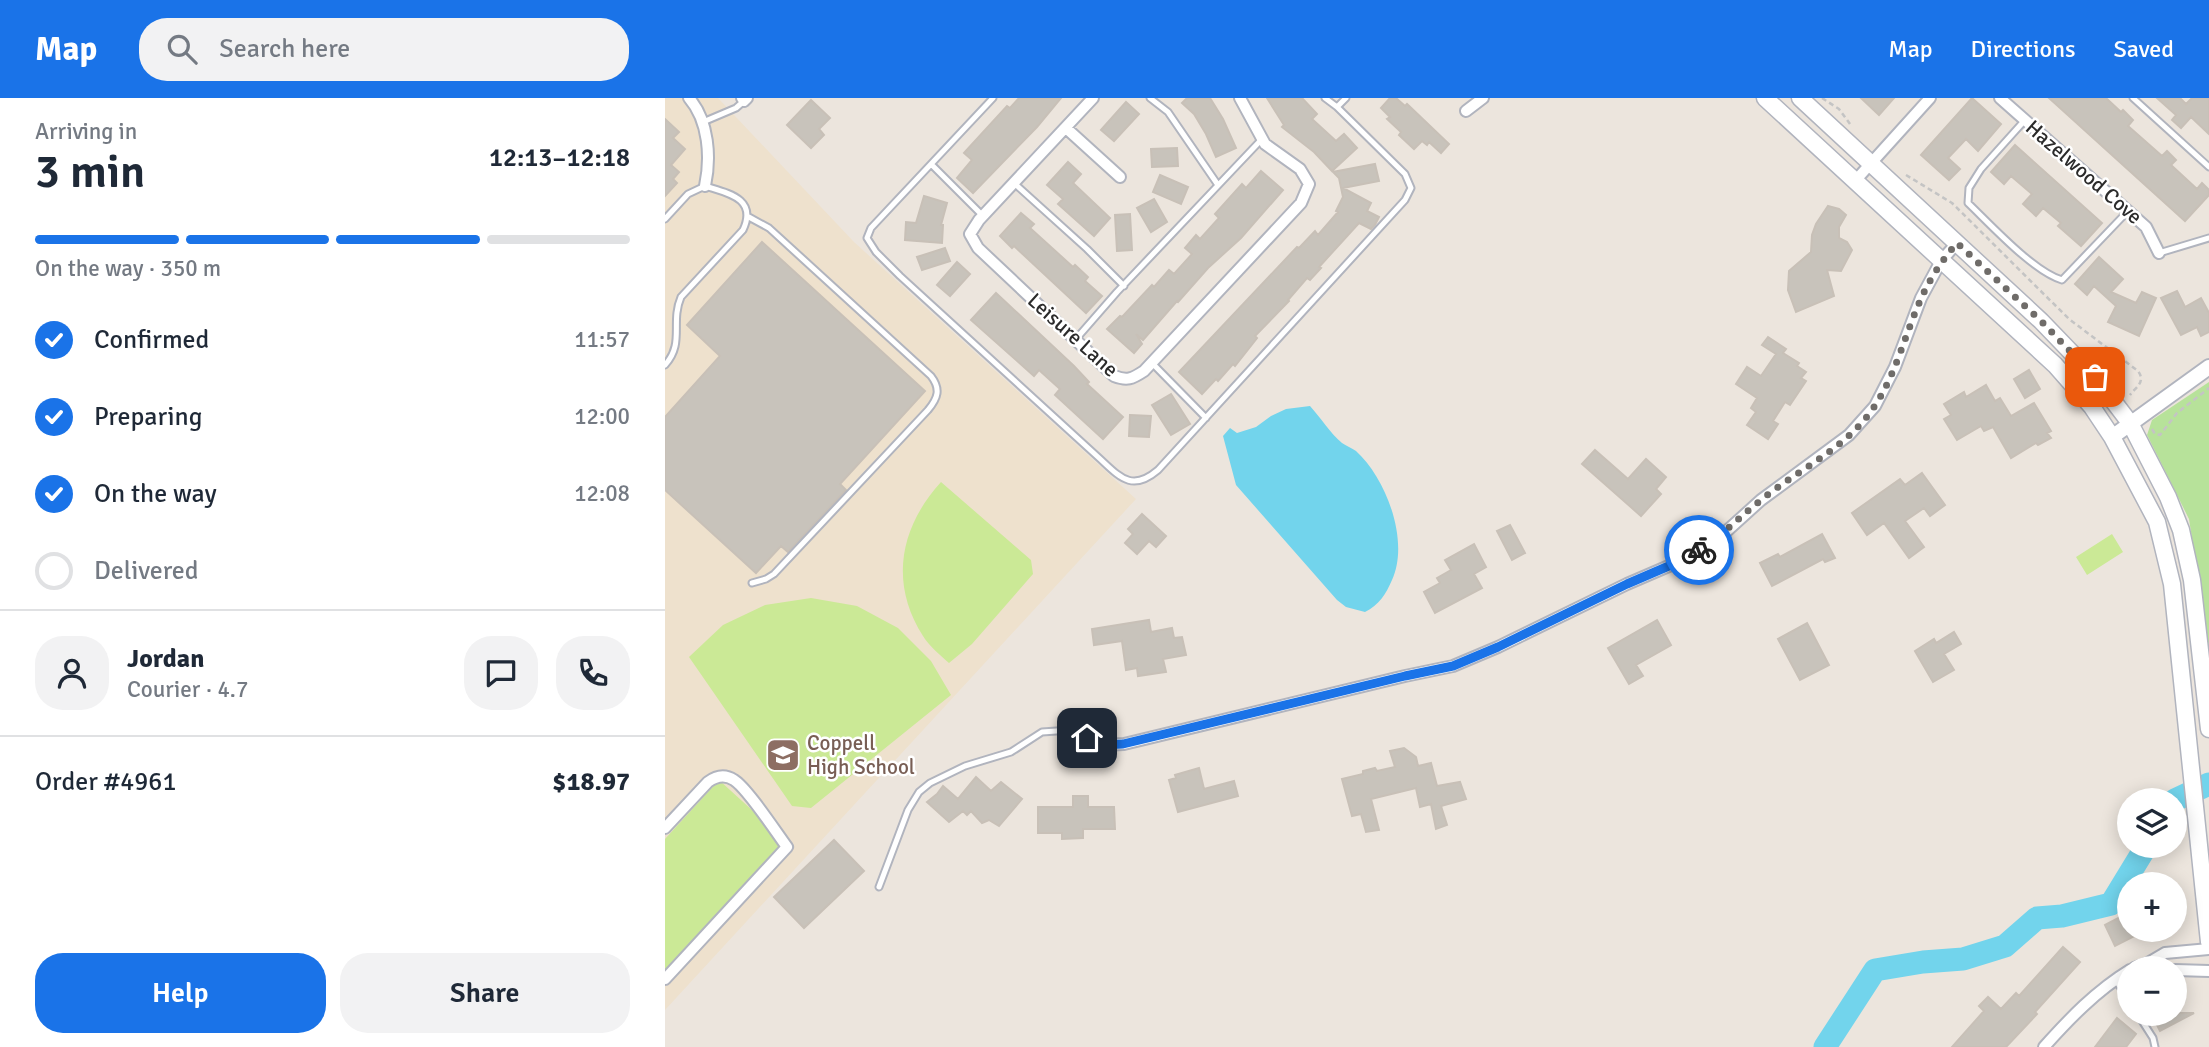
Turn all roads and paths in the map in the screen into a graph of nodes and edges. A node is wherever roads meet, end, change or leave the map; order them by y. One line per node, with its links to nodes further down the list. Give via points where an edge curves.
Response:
1 (689, 98): 19 (street)
2 (993, 98): 23 (lane)
3 (1093, 98): 21 (street)
4 (1150, 98): 30 (lane, via 1168,113)
5 (1240, 98): 22 (street, Leisure Lane)
6 (1325, 98): 16 (lane)
7 (1346, 98): 16 (lane)
8 (1483, 98): 17 (street)
9 (1765, 98): 28 (main road)
10 (1800, 98): 24 (main road)
11 (1822, 98): 20 (path, via 1839,109)
12 (1930, 98): 24 (street)
13 (2000, 98): 18 (street, Hazelwood Cove)
14 (2133, 98): 25 (lane)
15 (744, 99): 19 (lane, via 736,108)
16 (1337, 107): 47 (lane, via 1405,174 1411,188 1405,200)
17 (1466, 111)
18 (2025, 120): 32 (street, Hazelwood Cove); 32 (lane, via 1981,169 1969,188 1968,203 2023,254 2050,277 2062,280)
19 (703, 122): 31 (street, via 709,168)
20 (1851, 127)
21 (1066, 128): 27 (street); 29 (street)
22 (1262, 139): 30 (lane); 42 (street, Leisure Lane, via 1300,169 1309,184 1301,204)
23 (932, 164): 34 (lane); 47 (lane, via 871,228 867,238 900,276 1122,479 1146,480)
24 (1871, 164): 28 (street); 37 (main road)
25 (2209, 167)
26 (1903, 174): 46 (path, via 1952,203 2069,319 2138,371 2140,383)
27 (1120, 177)
28 (1855, 181): 39 (main road)
29 (1014, 183): 34 (street); 40 (lane)
30 (1218, 185): 40 (lane)
31 (705, 186): 33 (lane, via 736,196); 35 (lane, via 688,194)
32 (2128, 211): 38 (street, Hazelwood Cove, via 2146,227)
33 (747, 215): 43 (lane, via 743,230 681,297 676,308 675,351); 51 (lane, via 769,228 931,376 939,392 928,410 773,574)
34 (983, 216): 41 (street, Leisure Lane, via 970,234 978,248)
35 (665, 219)
36 (2209, 239): 38 (lane)
37 (1957, 243): 39 (street); 48 (main road, via 2095,377)
38 (2159, 253)
39 (1941, 261): 50 (main road, via 2055,365); 53 (street, via 1875,406 1849,435 1761,499 1719,538 1685,559 1453,666 1123,744 1102,745)
40 (1123, 286): 41 (lane)
41 (1076, 339): 42 (street, Leisure Lane, via 1123,380 1132,379)
42 (1152, 363): 47 (lane)
43 (665, 365)
44 (2209, 367): 48 (street)
45 (2209, 388): 49 (path, via 2177,413 2160,435)
46 (2130, 395)
47 (1206, 418)
48 (2130, 423): 50 (street); 52 (main road, via 2181,530 2192,580)
49 (2152, 429)
50 (2112, 437): 56 (main road, via 2157,522 2172,584)
51 (752, 583)
52 (2208, 723)
53 (1071, 730): 55 (lane, via 1042,732 1011,752 930,783 908,810)
54 (665, 828): 61 (street, via 708,782 727,777 740,784 787,847)
55 (879, 887)
56 (2209, 942)
57 (2209, 949): 58 (street)
58 (2162, 956)
59 (2187, 970): 60 (street)
60 (2209, 971)
61 (665, 979)
62 (2115, 979): 63 (lane); 65 (street, via 2081,1006)
63 (2117, 982)
64 (2145, 1026): 66 (lane)
65 (2044, 1047)
66 (2155, 1047)

